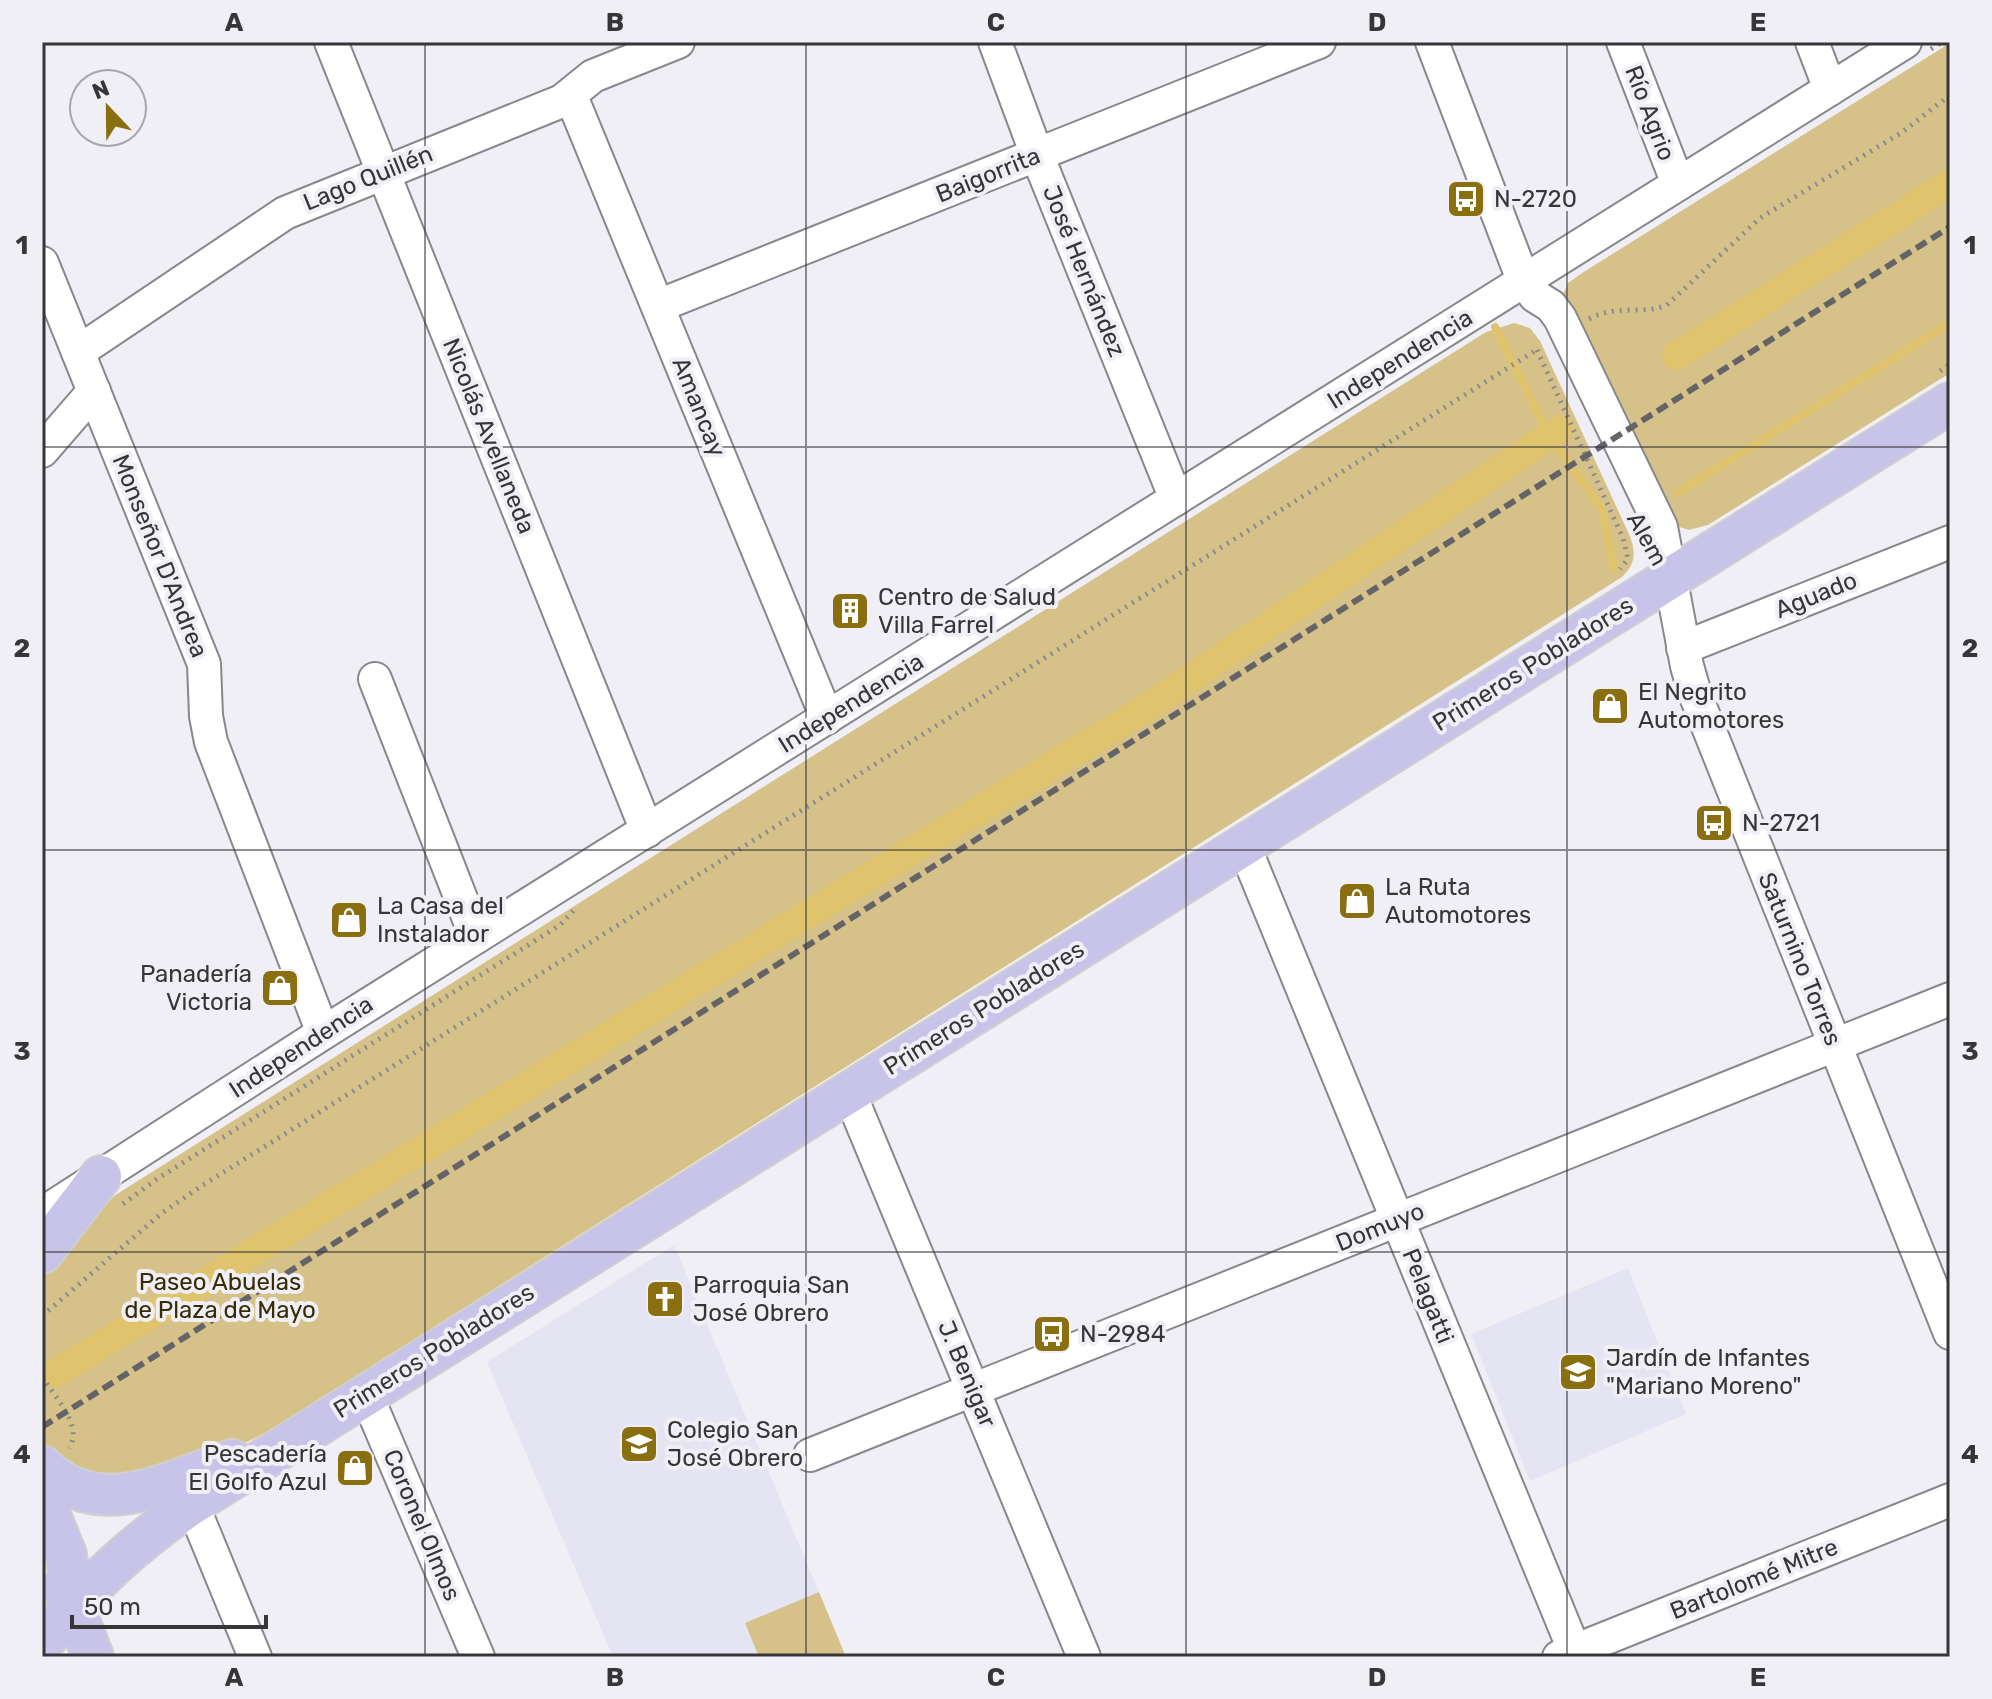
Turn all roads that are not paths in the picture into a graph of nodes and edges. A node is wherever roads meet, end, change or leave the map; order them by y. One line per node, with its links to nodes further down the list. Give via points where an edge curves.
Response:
1 (331, 42): 12 (street, Nicolás Avellaneda)
2 (678, 42): 10 (street, Lago Quillén, via 593,76)
3 (995, 42): 11 (street, José Hernández)
4 (1319, 42): 11 (street, Baigorrita)
5 (1432, 42): 15 (street, Alem)
6 (1623, 42): 13 (street, Río Agrio)
7 (1812, 42): 9 (street)
8 (1905, 42): 9 (street, Independencia)
9 (1830, 89): 13 (street, Independencia)
10 (571, 96): 12 (street, Lago Quillén); 16 (street, Amancay)
11 (1037, 155): 16 (street, Baigorrita); 21 (street, José Hernández)
12 (383, 172): 17 (street, Lago Quillén, via 276,218); 27 (street, Nicolás Avellaneda)
13 (1678, 184): 15 (street, Independencia)
14 (42, 263): 17 (street, Monseñor D'Andrea)
15 (1530, 289): 21 (street, Independencia); 23 (street, Alem, via 1542,326 1635,521)
16 (658, 306): 26 (street, Amancay)
17 (78, 352): 19 (street, Monseñor D'Andrea)
18 (1943, 388): 23 (main road, Primeros Pobladores)
19 (94, 391): 20 (street); 31 (street, Monseñor D'Andrea, via 204,664 211,742)
20 (42, 451)
21 (1176, 499): 26 (street, Independencia)
22 (1950, 542): 24 (street, Aguado)
23 (1669, 579): 24 (street, Saturnino Torres); 28 (main road, Primeros Pobladores)
24 (1683, 648): 32 (street, Saturnino Torres, via 1695,694)
25 (375, 679): 29 (street)
26 (827, 718): 27 (street, Independencia)
27 (647, 831): 29 (street, Independencia)
28 (1244, 846): 33 (main road, Primeros Pobladores); 36 (street, Pelagatti)
29 (476, 937): 31 (street, Independencia)
30 (1950, 999): 32 (street, Domuyo)
31 (323, 1033): 34 (street, Independencia)
32 (1835, 1045): 36 (street, Domuyo); 38 (street, Saturnino Torres)
33 (849, 1092): 39 (street, J. Benigar); 40 (main road, Primeros Pobladores)
34 (101, 1176): 35 (street, Independencia); 37 (main road)
35 (42, 1214)
36 (1397, 1220): 39 (street, Domuyo); 50 (street, Pelagatti)
37 (42, 1253)
38 (1950, 1333)
39 (973, 1390): 42 (street, Domuyo); 54 (street, J. Benigar)
40 (366, 1394): 41 (main road, Primeros Pobladores); 53 (street, Coronel Olmos)
41 (296, 1438): 43 (main road, via 116,1496 73,1488 56,1478); 46 (main road, Primeros Pobladores)
42 (810, 1455)
43 (53, 1460)
44 (42, 1495): 48 (main road, via 66,1555)
45 (1950, 1500): 50 (street, Bartolomé Mitre)
46 (192, 1504): 48 (main road, Primeros Pobladores, via 134,1547); 52 (street)
47 (42, 1557): 48 (main road)
48 (73, 1605): 49 (main road, Primeros Pobladores); 51 (main road)
49 (42, 1644)
50 (1570, 1655)
51 (93, 1657)
52 (255, 1657)
53 (478, 1657)
54 (1084, 1657)

